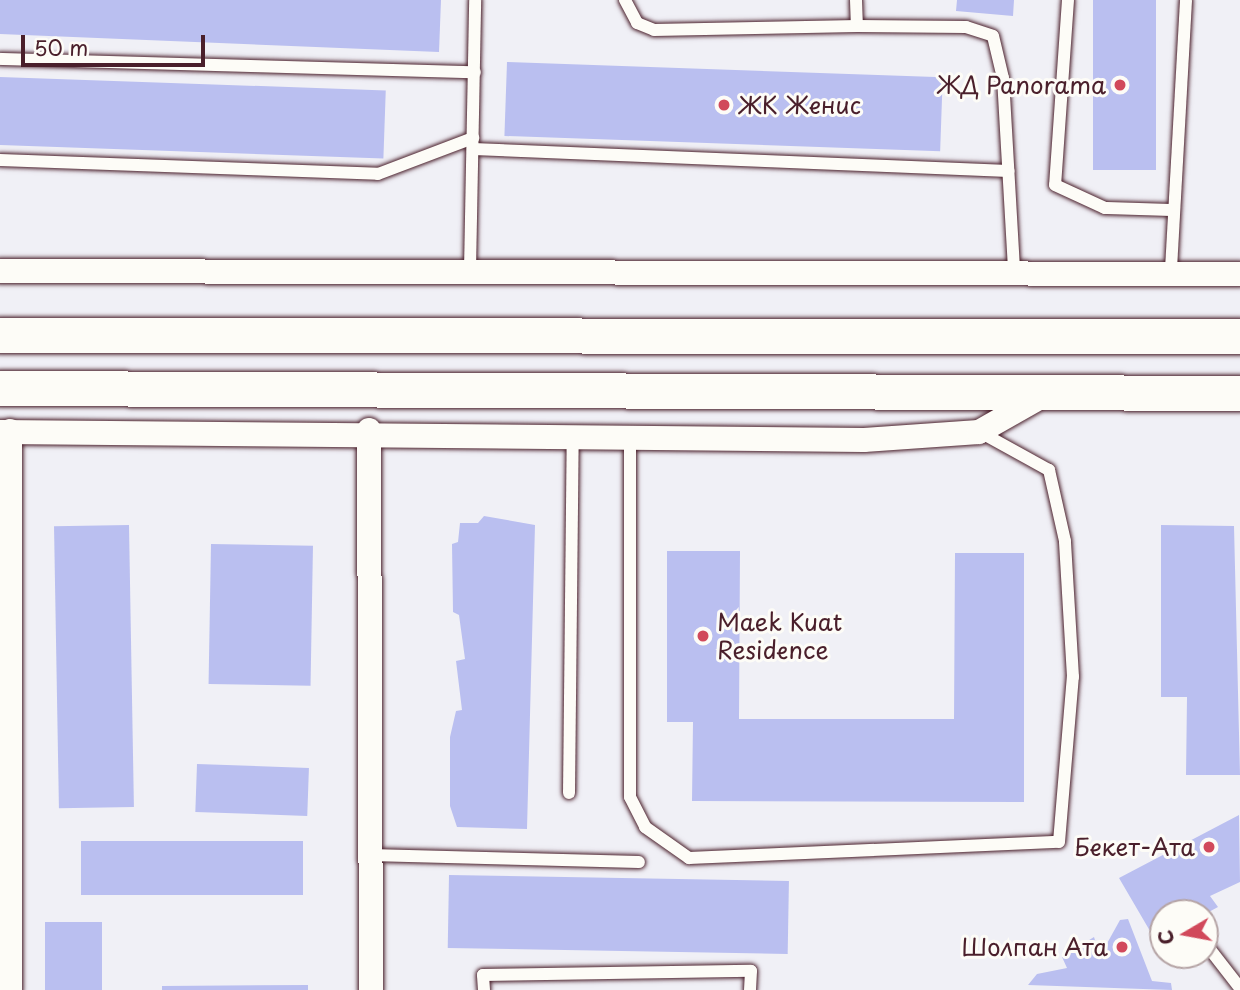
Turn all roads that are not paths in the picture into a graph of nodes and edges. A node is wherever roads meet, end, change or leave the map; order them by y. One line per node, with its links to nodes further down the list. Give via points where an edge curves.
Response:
1 (475, 0): 8 (lane)
2 (625, 0): 6 (lane, via 637,23 654,30)
3 (856, 0): 6 (lane)
4 (1068, 0): 12 (lane, via 1055,186 1105,208)
5 (1186, 0): 12 (lane)
6 (857, 26): 11 (lane, via 966,27 993,36)
7 (0, 59): 8 (lane)
8 (475, 72): 9 (lane)
9 (473, 144): 10 (lane, via 378,174); 11 (lane); 15 (lane)
10 (0, 160)
11 (1009, 171): 13 (lane)
12 (1173, 210): 14 (lane)
13 (1014, 269): 14 (street); 15 (street)
14 (1171, 269): 17 (street)
15 (470, 270): 16 (street)
16 (0, 271)
17 (1240, 274)
18 (0, 335): 19 (main road)
19 (1240, 336)
20 (0, 388): 21 (main road)
21 (1051, 391): 22 (main road); 25 (street)
22 (1240, 393)
23 (369, 430): 24 (street); 27 (street); 29 (street)
24 (5, 432): 30 (street)
25 (979, 432): 26 (street, via 864,440); 26 (lane, via 1049,470 1065,541 1073,677 1059,842 690,858 645,827 630,797)
26 (629, 436): 27 (street)
27 (573, 438): 28 (lane)
28 (569, 793)
29 (370, 855): 31 (lane); 35 (street)
30 (5, 858): 33 (street)
31 (639, 862)
32 (1219, 961): 34 (lane)
33 (6, 978)
34 (1240, 988)
35 (371, 990)
36 (484, 990): 37 (lane, via 484,975 751,971)
37 (750, 990)

